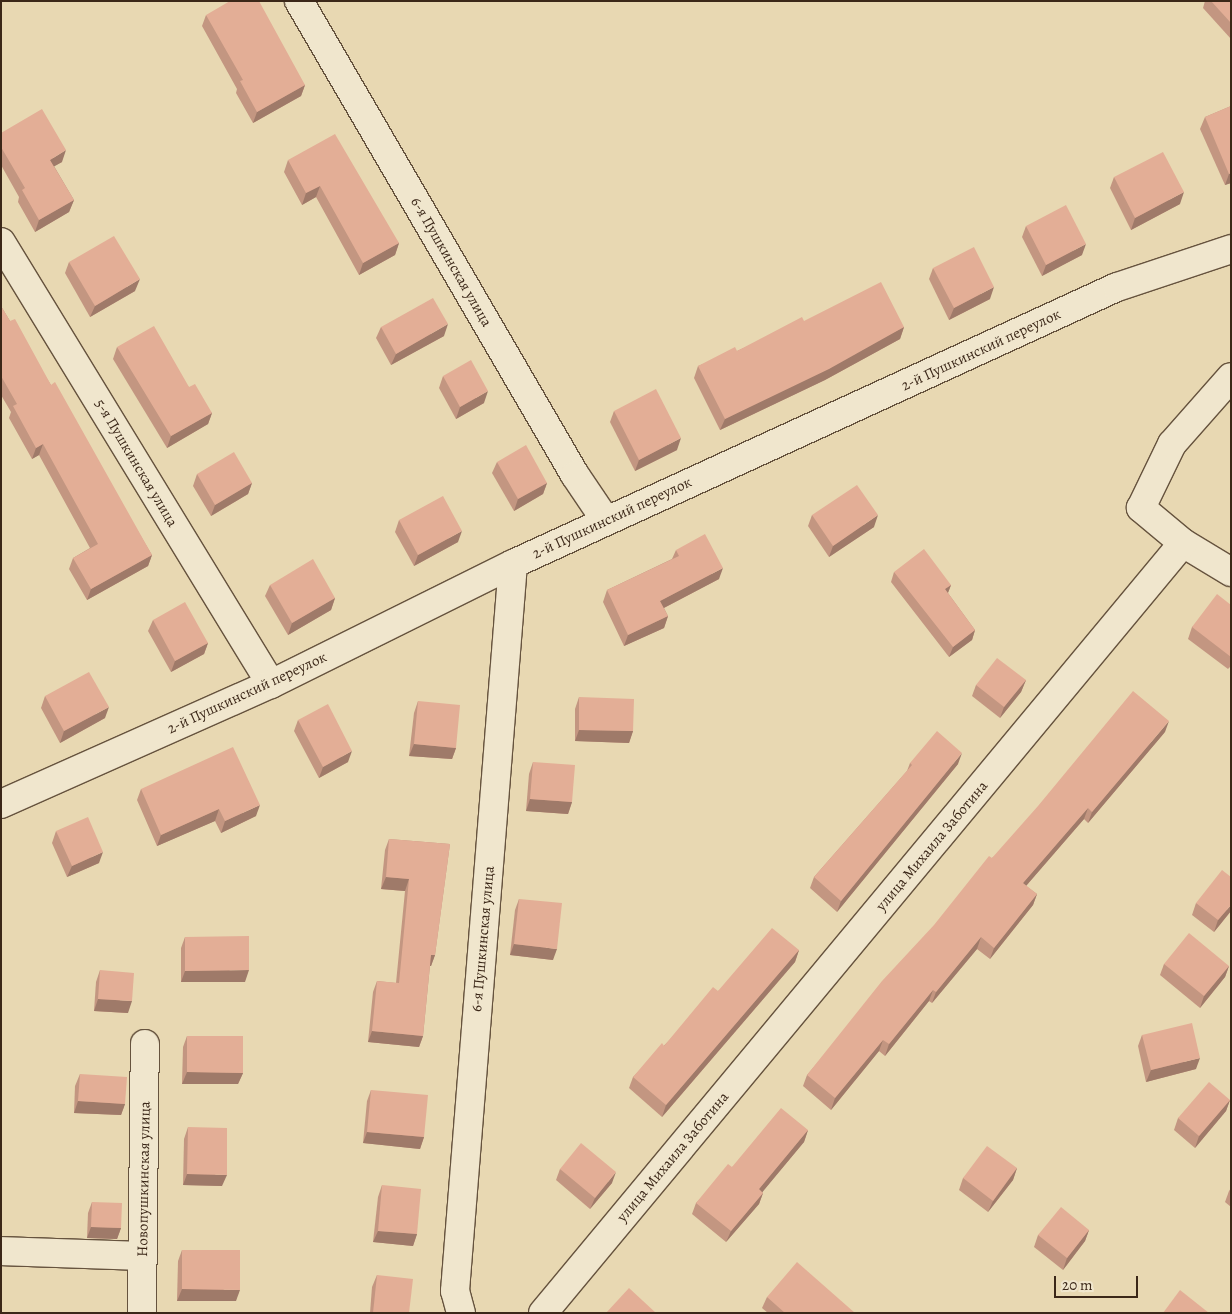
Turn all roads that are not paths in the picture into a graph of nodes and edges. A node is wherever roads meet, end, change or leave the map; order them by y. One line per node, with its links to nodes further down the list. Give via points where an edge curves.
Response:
1 (298, 1): 5 (street, 6-я Пушкинская улица, via 575,475)
2 (1, 242): 9 (street, 5-я Пушкинская улица)
3 (1231, 249): 5 (street, 2-й Пушкинский переулок, via 1117,287)
4 (1231, 377): 6 (street, via 1172,444 1142,508)
5 (606, 521): 7 (street, 2-й Пушкинский переулок)
6 (1183, 543): 8 (street); 16 (street, улица Михаила Заботина)
7 (513, 564): 9 (street, 2-й Пушкинский переулок); 15 (street, 6-я Пушкинская улица, via 455,1291)
8 (1231, 572)
9 (271, 684): 10 (street, 2-й Пушкинский переулок)
10 (1, 804)
11 (145, 1044): 13 (street, Новопушкинская улица)
12 (1, 1251): 13 (street)
13 (143, 1256): 14 (street, Новопушкинская улица)
14 (142, 1313)
15 (461, 1313)
16 (543, 1313)

